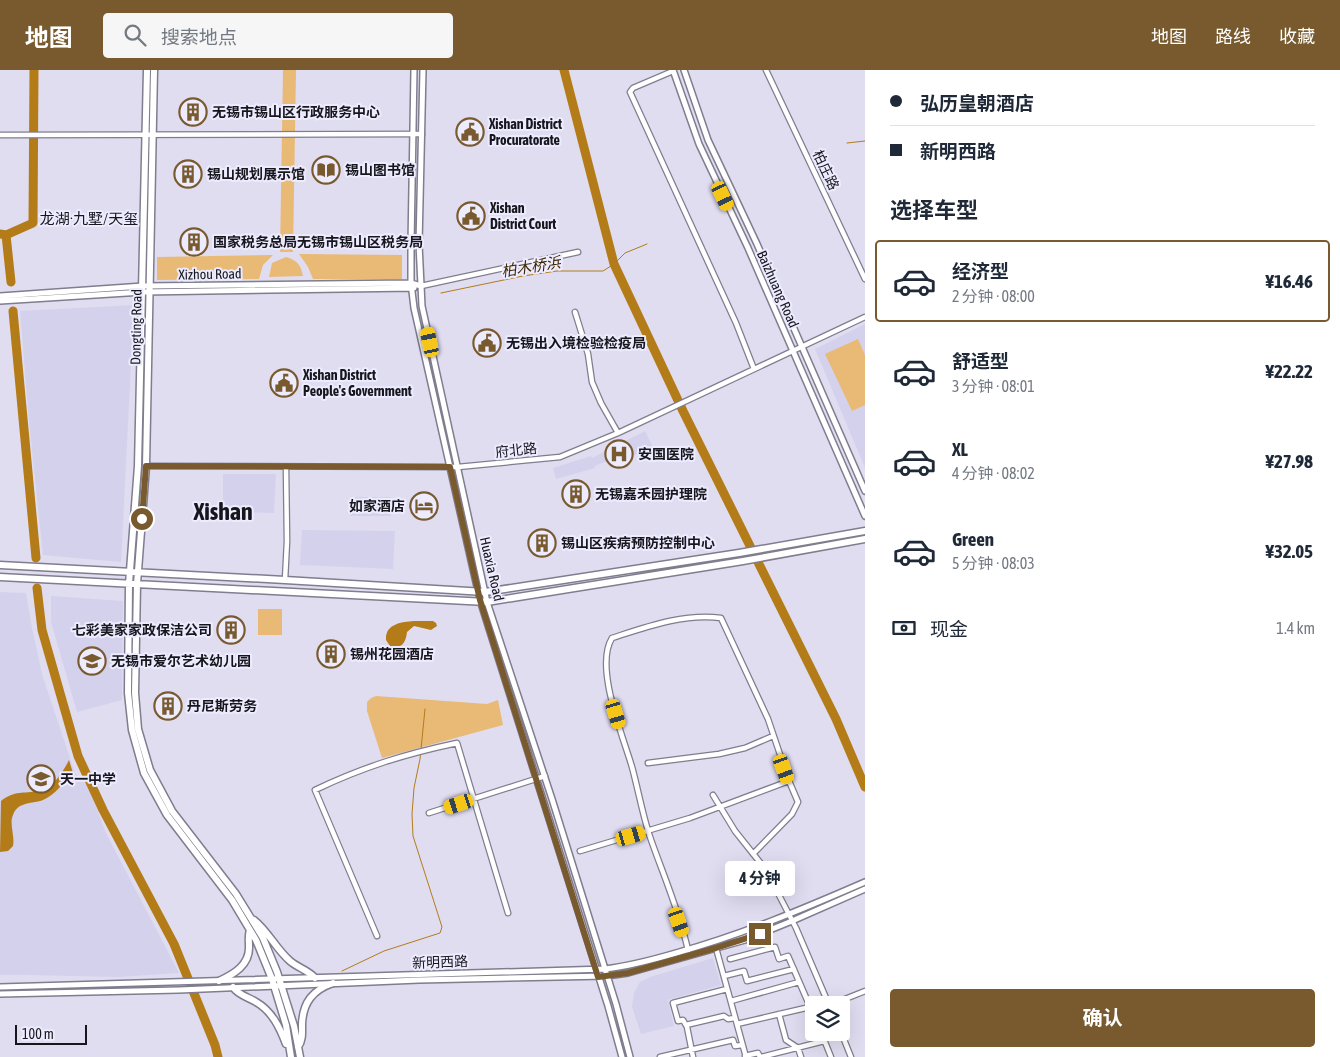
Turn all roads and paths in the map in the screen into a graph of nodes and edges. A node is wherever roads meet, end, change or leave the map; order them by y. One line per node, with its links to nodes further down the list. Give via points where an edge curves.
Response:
1 (147, 70): 8 (main road, Dongting Road)
2 (154, 70): 8 (main road, Dongting Road)
3 (414, 70): 9 (street, Huaxia Road)
4 (423, 70): 10 (street, Huaxia Road)
5 (684, 70): 21 (street, Baizhuang Road, via 708,140)
6 (766, 70): 13 (street, 柏庄路)
7 (673, 71): 22 (street, Baizhuang Road, via 699,144); 23 (street, via 630,92)
8 (149, 134): 9 (street); 11 (street); 16 (main road, Dongting Road)
9 (413, 134): 10 (street); 14 (street, Huaxia Road)
10 (422, 134): 15 (street, Huaxia Road)
11 (0, 135)
12 (578, 252): 15 (street, Xizhou Road)
13 (865, 279)
14 (412, 286): 15 (street, Xizhou Road); 16 (street, Xizhou Road); 28 (street, Huaxia Road, via 414,308)
15 (421, 286): 29 (street, Huaxia Road, via 422,306)
16 (146, 289): 17 (street, Xizhou Road); 18 (street, Xizhou Road); 25 (main road, Dongting Road); 26 (main road, Dongting Road)
17 (0, 296)
18 (0, 301)
19 (575, 312): 24 (street, via 588,354 592,382)
20 (865, 317): 21 (street, 府北路)
21 (803, 346): 22 (street, 府北路); 30 (street, Baizhuang Road)
22 (794, 350): 23 (street, 府北路); 31 (street, Baizhuang Road)
23 (754, 369): 24 (street, 府北路)
24 (618, 433): 29 (street, 府北路, via 560,457)
25 (138, 466): 26 (street, 府北路); 35 (main road, Dongting Road)
26 (146, 466): 27 (street, 府北路); 36 (main road, Dongting Road)
27 (286, 467): 28 (street, 府北路); 38 (street)
28 (450, 467): 29 (street, 府北路); 41 (street, Huaxia Road)
29 (458, 467): 41 (street, Huaxia Road)
30 (865, 491)
31 (865, 516)
32 (865, 531): 41 (main road)
33 (865, 539): 42 (main road)
34 (0, 565): 35 (main road)
35 (130, 572): 36 (main road); 39 (main road, Dongting Road)
36 (138, 572): 38 (main road); 40 (main road, Dongting Road)
37 (0, 577): 39 (main road)
38 (285, 580): 41 (main road)
39 (129, 584): 40 (main road); 61 (main road, Dongting Road, via 128,693 132,730 144,773 167,814 232,900)
40 (137, 584): 42 (main road); 59 (main road, Dongting Road, via 135,693 138,729 150,770 172,811)
41 (482, 592): 42 (street, Huaxia Road)
42 (484, 602): 45 (street, Huaxia Road); 46 (street, Huaxia Road)
43 (774, 736): 44 (street, via 719,754); 47 (street); 52 (street, via 721,618 712,616 657,624 612,638 607,647 610,696)
44 (648, 763)
45 (545, 776): 46 (street); 68 (street, Huaxia Road)
46 (537, 779): 49 (street); 66 (street, Huaxia Road)
47 (789, 780): 50 (street); 54 (street, via 798,802 792,814)
48 (712, 795): 50 (street)
49 (474, 799): 51 (street); 57 (street); 62 (street, via 457,743 365,767 315,790)
50 (720, 807): 52 (street); 54 (street)
51 (429, 813)
52 (649, 831): 53 (street); 64 (street)
53 (580, 850)
54 (753, 854): 58 (street, via 766,870)
55 (865, 882): 58 (street, 新明西路)
56 (865, 890): 60 (street, 新明西路)
57 (508, 913)
58 (789, 915): 60 (street); 64 (street, 新明西路)
59 (251, 917): 72 (main road, via 289,960); 74 (main road, via 263,938)
60 (792, 921): 63 (street, 新明西路); 83 (street)
61 (250, 930): 73 (main road, via 244,964); 74 (main road, Dongting Road)
62 (377, 936)
63 (716, 948): 69 (street, 新明西路); 70 (street)
64 (688, 950): 68 (street, 新明西路)
65 (730, 958): 67 (street, via 775,947 778,959 788,956)
66 (596, 969): 68 (street, 新明西路); 71 (street, Huaxia Road); 72 (street, 新明西路)
67 (794, 969): 70 (street, via 747,981 744,971); 75 (street)
68 (605, 970): 69 (street, Huaxia Road)
69 (607, 976): 71 (street, 新明西路); 100 (street, Huaxia Road)
70 (724, 976): 79 (street)
71 (598, 977): 76 (street, 新明西路); 99 (street, Huaxia Road)
72 (315, 978): 74 (street, 新明西路)
73 (219, 981): 74 (street, 新明西路); 77 (street, 新明西路)
74 (276, 982): 76 (street, 新明西路); 78 (street, 新明西路); 94 (main road, via 294,1026); 96 (main road)
75 (799, 982): 82 (street); 85 (street)
76 (333, 983): 94 (main road, via 323,986 310,998 303,1012 302,1042)
77 (0, 987)
78 (233, 987): 81 (street, 新明西路); 96 (main road, via 270,1013)
79 (727, 989): 85 (street); 89 (street, via 673,1004 678,1021 683,1020)
80 (865, 991): 84 (street)
81 (0, 994)
82 (805, 996)
83 (825, 996)
84 (850, 997)
85 (731, 1001): 88 (street)
86 (805, 1008): 87 (street)
87 (779, 1014): 90 (street); 95 (street, via 786,1040)
88 (735, 1018): 89 (street, via 724,1016); 90 (street)
89 (686, 1024): 102 (street)
90 (737, 1024): 93 (street)
91 (824, 1041): 95 (street); 105 (street)
92 (844, 1041): 106 (street)
93 (742, 1045): 97 (street); 101 (street, via 735,1046 733,1040)
94 (298, 1047): 98 (main road)
95 (798, 1048): 103 (street); 104 (street)
96 (291, 1056)
97 (745, 1056): 103 (street, via 758,1053)
98 (300, 1057)
99 (622, 1057)
100 (630, 1057)
101 (660, 1057)
102 (694, 1057)
103 (760, 1057)
104 (801, 1057)
105 (831, 1057)
106 (851, 1057)

